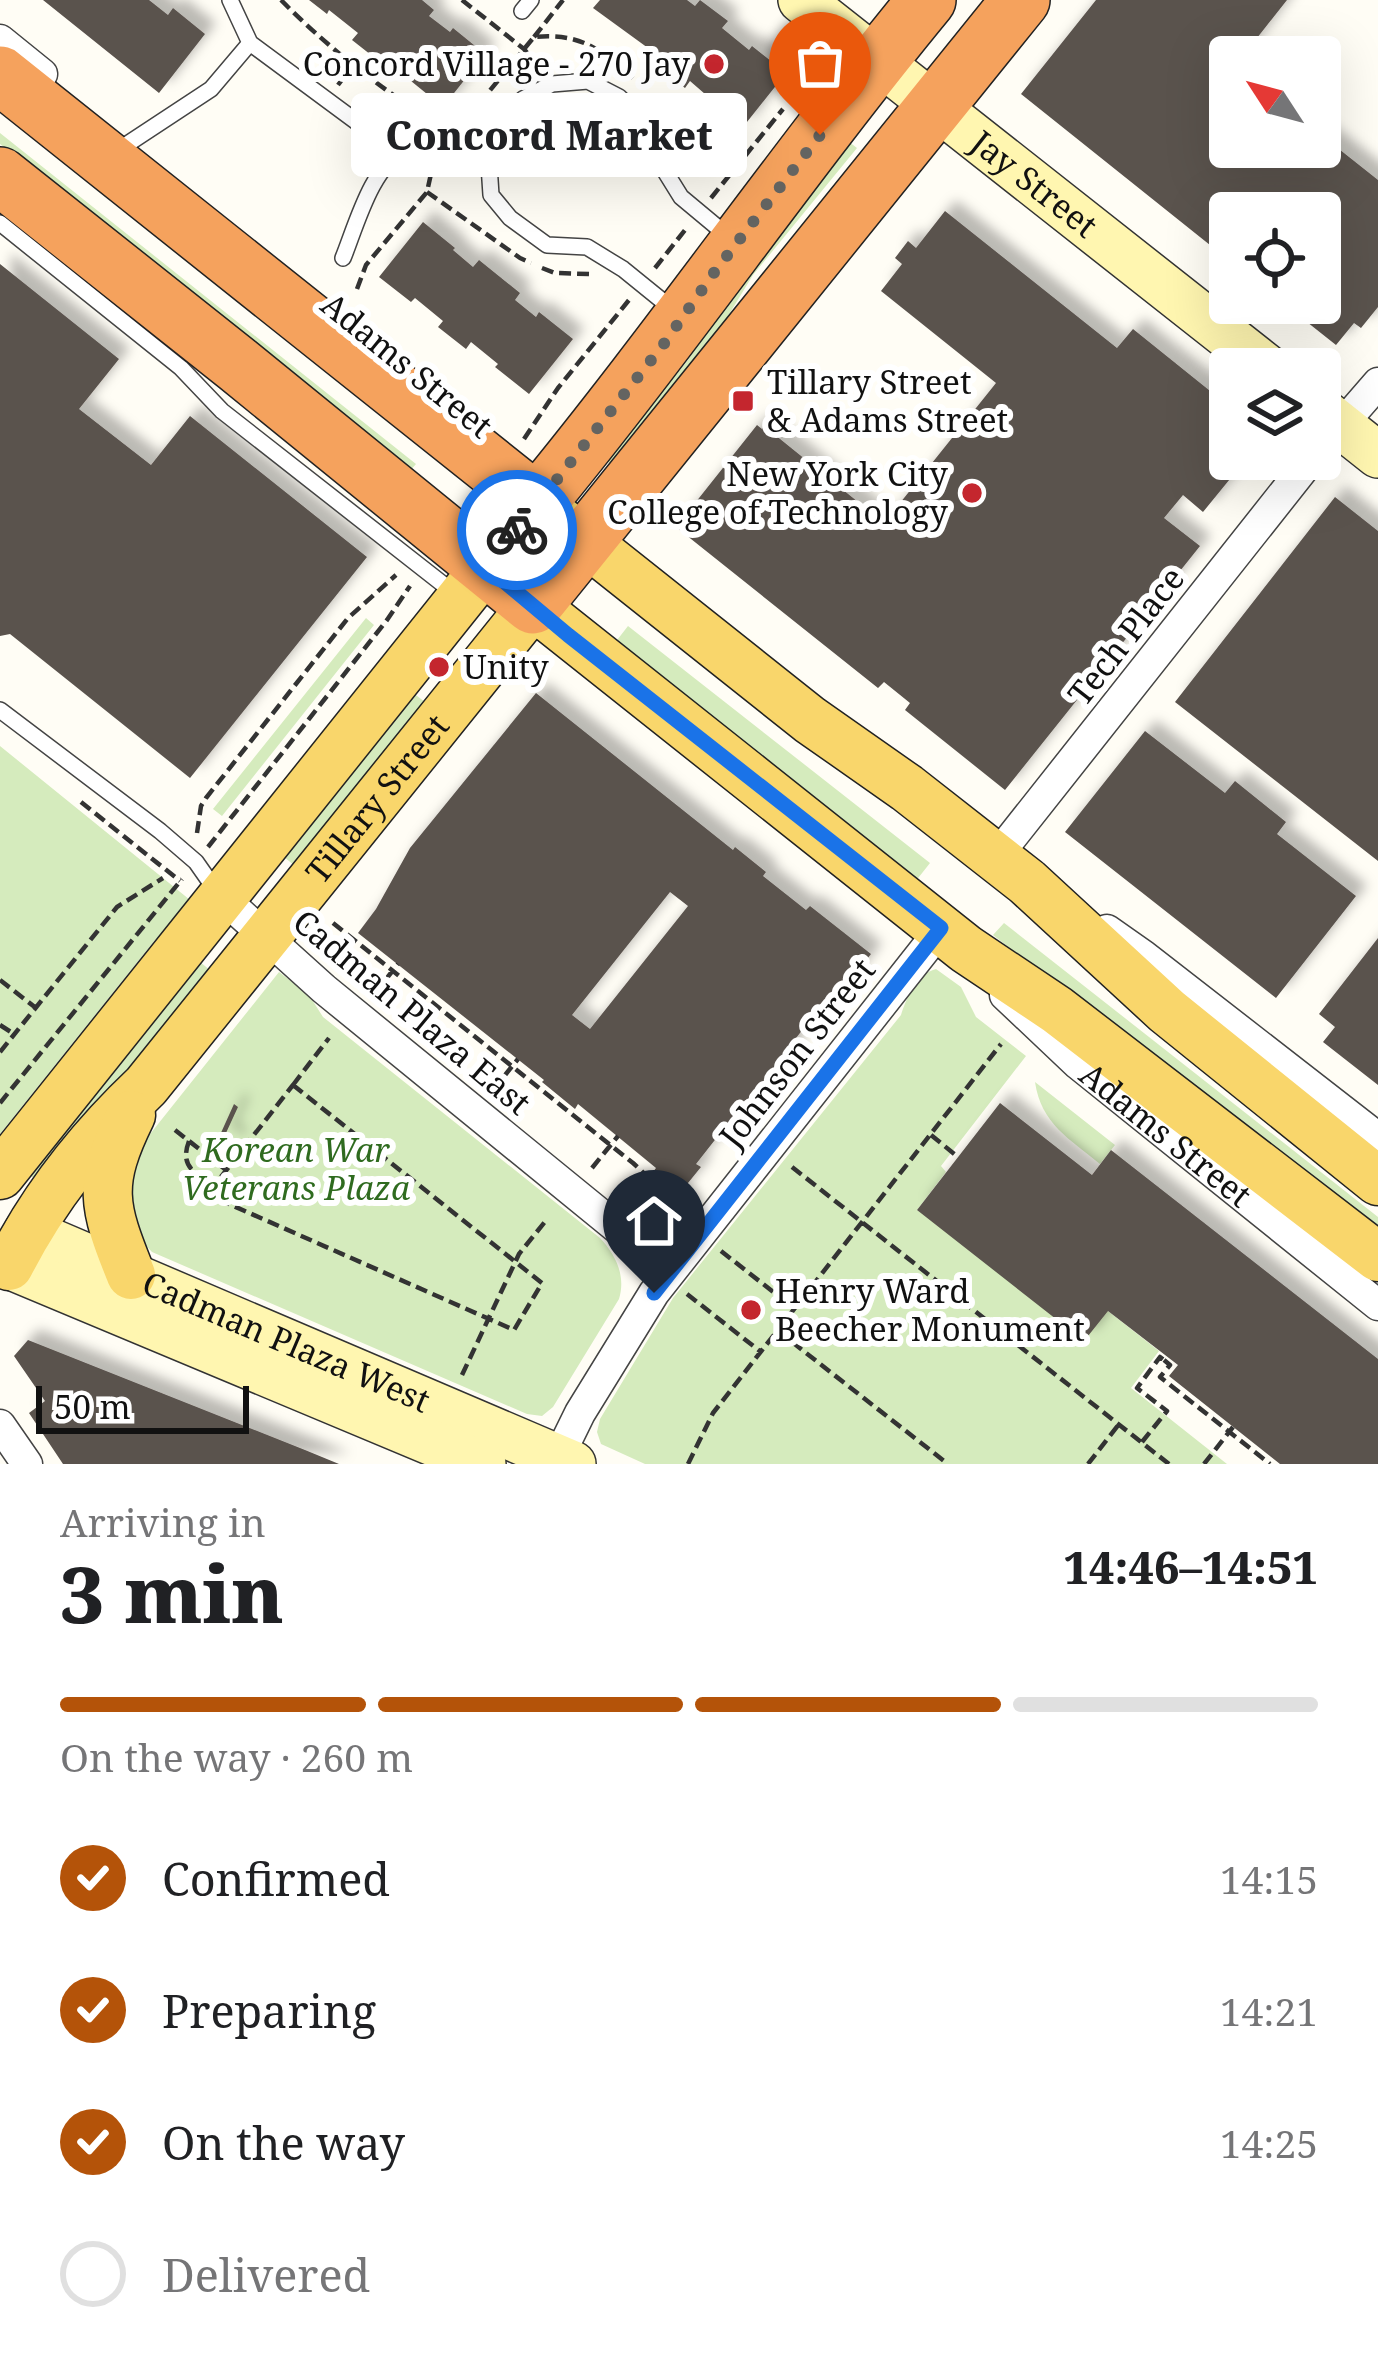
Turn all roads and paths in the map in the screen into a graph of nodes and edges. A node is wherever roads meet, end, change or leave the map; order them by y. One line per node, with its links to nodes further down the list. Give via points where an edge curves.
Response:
1 (230, 0): 10 (lane)
2 (281, 0): 11 (path, via 444,129 459,128)
3 (462, 0): 11 (path)
4 (562, 0): 8 (path)
5 (801, 0): 12 (main road, Jay Street)
6 (927, 0): 12 (highway, Tillary Street)
7 (1021, 0): 16 (highway, Tillary Street)
8 (534, 37): 11 (path); 15 (path, via 588,42)
9 (0, 40): 18 (street, Adams Street)
10 (250, 44): 18 (lane, via 211,89); 19 (lane)
11 (524, 49): 14 (path)
12 (878, 61): 16 (main road, Jay Street); 24 (highway, Tillary Street)
13 (0, 75): 33 (highway)
14 (552, 83): 20 (lane, via 523,99); 24 (lane, via 587,81 619,97 653,130 681,197)
15 (639, 83)
16 (935, 106): 28 (main road, Jay Street); 35 (highway, Tillary Street)
17 (784, 108): 24 (path)
18 (129, 143): 33 (street, Adams Street)
19 (400, 154): 20 (lane); 25 (lane, via 376,176)
20 (492, 157): 27 (lane, via 491,195 510,218 547,245 587,247)
21 (433, 164): 26 (path, via 427,192 366,265)
22 (0, 176): 38 (highway, Adams Street, via 238,364)
23 (0, 223): 38 (lane, Adams Street, via 181,368 222,411)
24 (717, 228): 27 (highway, Tillary Street); 27 (path)
25 (343, 258)
26 (357, 289)
27 (662, 301): 33 (highway, Tillary Street); 33 (path, via 558,388)
28 (1242, 348)
29 (1378, 383): 30 (street, Tech Place)
30 (1341, 419)
31 (1341, 442): 32 (main road)
32 (1378, 454)
33 (538, 476): 35 (main road); 38 (main road, Tillary Street)
34 (1291, 480): 44 (street, Tech Place)
35 (593, 532): 39 (highway, Tillary Street); 44 (main road, via 810,720)
36 (396, 575): 41 (path, via 348,618 206,798)
37 (418, 577): 42 (path)
38 (475, 584): 39 (highway, Adams Street); 46 (main road, Tillary Street)
39 (533, 605): 48 (main road, Tillary Street); 49 (main road, Adams Street)
40 (0, 710): 46 (lane, Cadman Plaza East, via 184,852 204,871)
41 (196, 836)
42 (208, 846)
43 (153, 859): 46 (path)
44 (1012, 869): 68 (street, via 1144,956); 76 (main road, via 1180,1022)
45 (163, 878): 53 (path, via 117,907)
46 (192, 889): 48 (street, Cadman Plaza East); 64 (path); 75 (main road, Tillary Street)
47 (333, 922): 50 (path)
48 (266, 937): 62 (main road, Tillary Street); 84 (street, Cadman Plaza East, via 643,1250)
49 (954, 939): 83 (main road, Adams Street); 84 (street, Johnson Street); 88 (street, Adams Street, via 1078,1064)
50 (396, 967): 52 (path); 60 (path)
51 (0, 980): 53 (path)
52 (377, 991)
53 (35, 1009): 55 (path)
54 (0, 1025): 55 (path)
55 (14, 1034): 58 (path)
56 (329, 1038): 61 (path)
57 (1001, 1044): 66 (path)
58 (0, 1052)
59 (518, 1059): 60 (path)
60 (513, 1066): 63 (path); 70 (path)
61 (293, 1085): 74 (path); 85 (path)
62 (146, 1086): 81 (main road, Tillary Street, via 94,1139); 86 (main road, via 113,1154 106,1192)
63 (494, 1090)
64 (0, 1103)
65 (175, 1130): 69 (path)
66 (931, 1135): 71 (path); 80 (path)
67 (618, 1136): 70 (path)
68 (1378, 1138)
69 (189, 1141): 74 (path); 77 (path, via 188,1166)
70 (611, 1145): 73 (path); 78 (path)
71 (958, 1157)
72 (791, 1166): 80 (path)
73 (592, 1168)
74 (226, 1170): 77 (path)
75 (0, 1174)
76 (1378, 1180)
77 (215, 1187): 90 (path, via 226,1204)
78 (678, 1205)
79 (548, 1218): 85 (path)
80 (862, 1222): 89 (path); 95 (path)
81 (16, 1245): 86 (main road, Cadman Plaza West); 100 (main road, Cadman Plaza West)
82 (721, 1251): 89 (path)
83 (1378, 1257)
84 (678, 1261): 98 (street, Johnson Street, via 580,1413)
85 (515, 1262): 90 (path); 90 (path, via 542,1283 514,1330)
86 (131, 1275): 98 (main road, Cadman Plaza West)
87 (687, 1294): 92 (path)
88 (1378, 1305)
89 (795, 1309): 91 (path)
90 (488, 1318): 93 (path)
91 (778, 1330): 92 (path); 102 (path)
92 (761, 1352): 101 (path, via 713,1413)
93 (461, 1376)
94 (0, 1424): 99 (street)
95 (1119, 1424): 97 (path); 103 (path)
96 (1231, 1429): 97 (path, via 1160,1377 1169,1365 1160,1358 1137,1388 1167,1411); 105 (path); 106 (path)
97 (1142, 1443): 104 (path)
98 (562, 1462)
99 (27, 1464)
100 (483, 1464)
101 (688, 1464)
102 (948, 1464)
103 (1088, 1464)
104 (1169, 1464)
105 (1204, 1464)
106 (1270, 1464)

